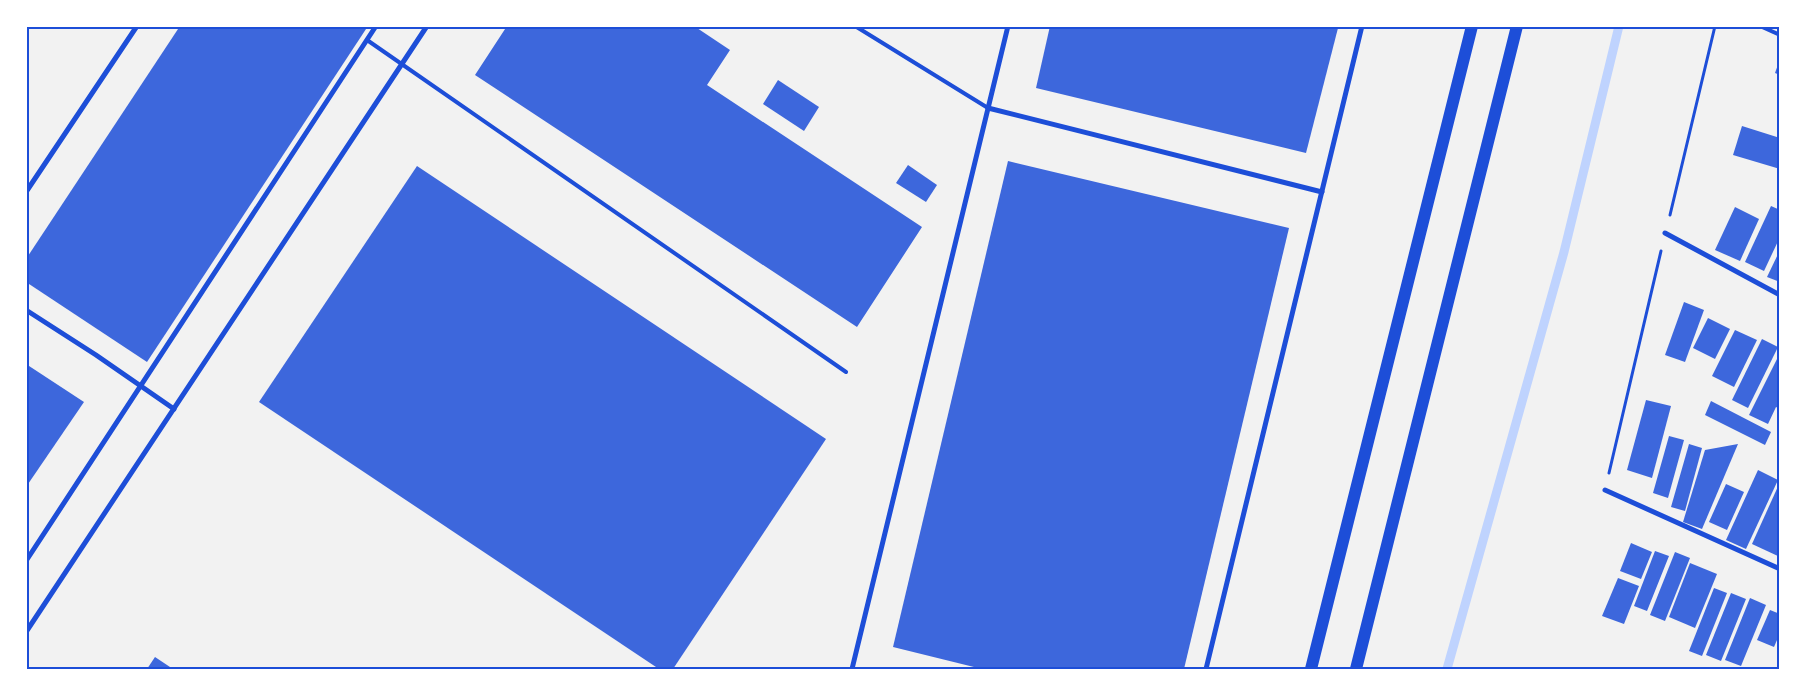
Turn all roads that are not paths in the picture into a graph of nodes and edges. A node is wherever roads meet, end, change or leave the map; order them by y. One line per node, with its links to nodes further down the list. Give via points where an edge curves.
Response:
1 (137, 26): 14 (street)
2 (376, 26): 11 (street)
3 (427, 26): 12 (street)
4 (855, 26): 13 (lane)
5 (1008, 26): 13 (street)
6 (1362, 26): 15 (street)
7 (1472, 26): 28 (main road)
8 (1517, 26): 29 (main road)
9 (1760, 26): 10 (lane)
10 (1780, 35)
11 (367, 40): 12 (lane); 20 (street)
12 (403, 64): 19 (lane); 21 (street)
13 (988, 108): 15 (street); 26 (street)
14 (26, 192)
15 (1322, 192): 27 (street)
16 (1665, 233): 17 (street)
17 (1780, 295)
18 (26, 310): 20 (street)
19 (846, 372)
20 (140, 387): 21 (street); 23 (street)
21 (174, 409): 25 (street)
22 (1605, 490): 24 (street)
23 (26, 561)
24 (1780, 569)
25 (26, 632)
26 (852, 669)
27 (1206, 669)
28 (1310, 669)
29 (1356, 669)

